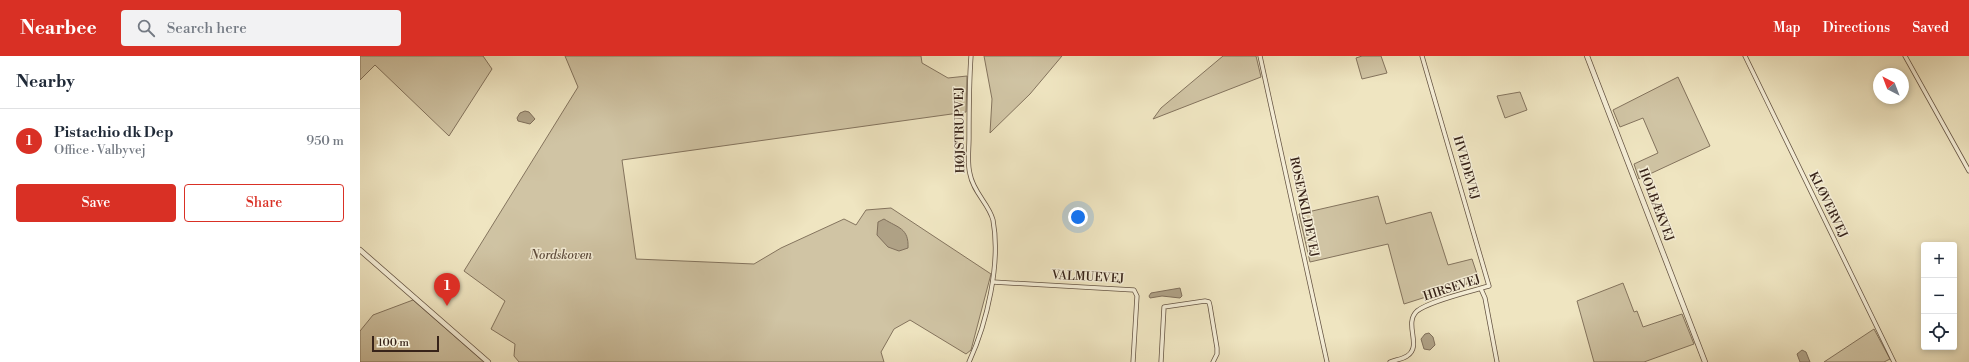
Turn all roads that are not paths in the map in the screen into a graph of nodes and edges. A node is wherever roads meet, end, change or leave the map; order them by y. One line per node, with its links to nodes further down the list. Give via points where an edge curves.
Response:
1 (971, 56): 9 (street, HØJSTRUPVEJ, via 970,174 978,195 992,219)
2 (1260, 56): 17 (street, ROSENKILDEVEJ)
3 (1422, 56): 10 (street, HVEDEVEJ)
4 (1587, 56): 20 (street, HOLBÆKVEJ)
5 (1745, 56): 21 (street, KLØVERVEJ)
6 (1906, 56): 7 (street)
7 (1969, 172)
8 (360, 250): 12 (street)
9 (993, 282): 13 (street, HØJSTRUPVEJ, via 978,339); 14 (street, VALMUEVEJ, via 1134,290 1137,296)
10 (1489, 286): 11 (street, HIRSEVEJ)
11 (1481, 289): 18 (street, HIRSEVEJ, via 1417,311 1411,325 1414,343 1411,353 1407,357); 19 (street)
12 (488, 362)
13 (969, 362)
14 (1133, 362)
15 (1161, 362): 16 (street, via 1164,307 1204,301 1209,302 1217,348)
16 (1213, 362)
17 (1327, 362)
18 (1390, 362)
19 (1497, 362)
20 (1705, 362)
21 (1894, 362)

